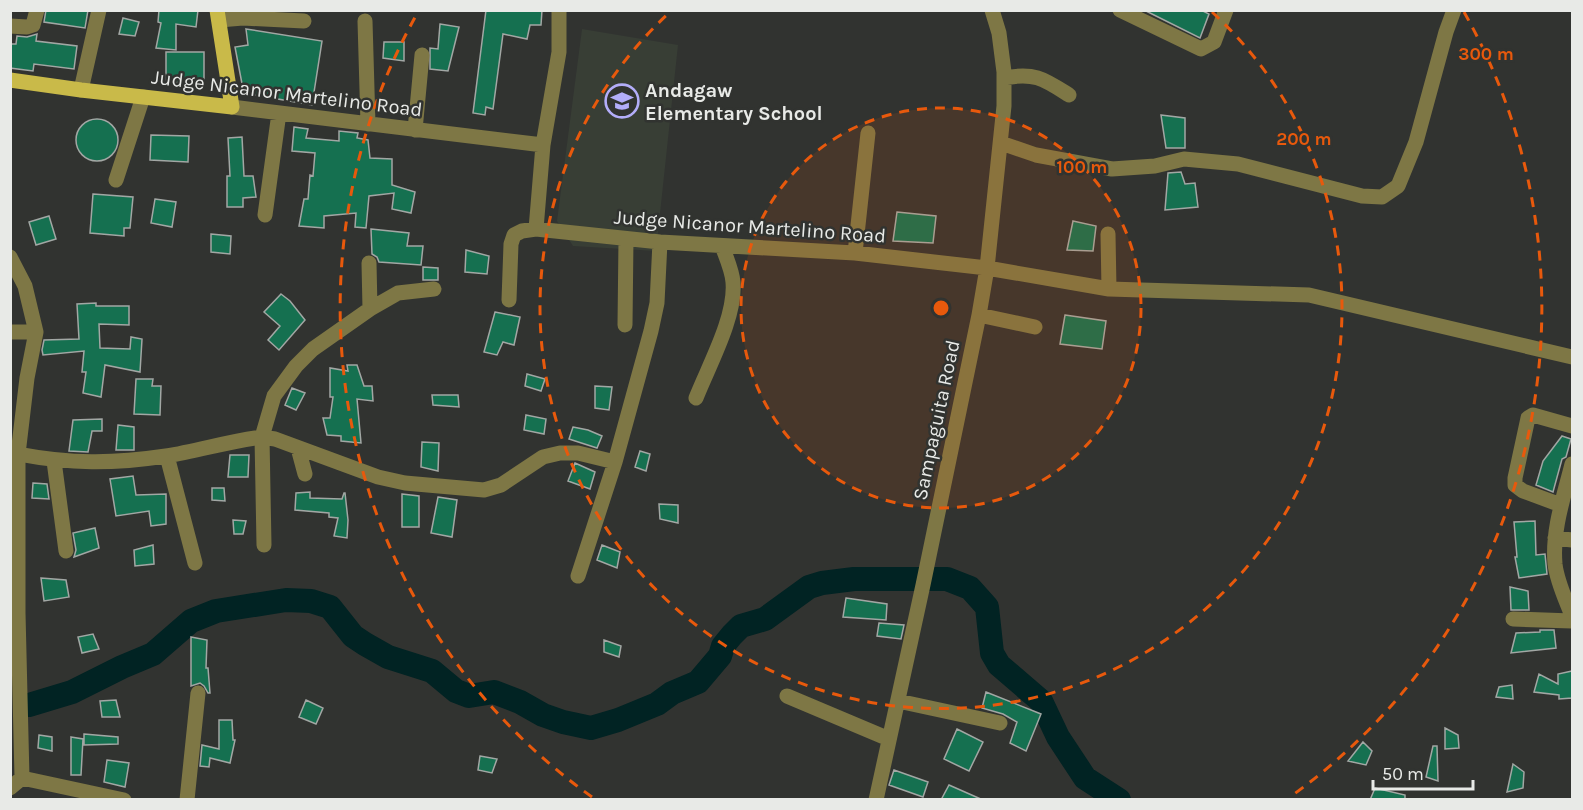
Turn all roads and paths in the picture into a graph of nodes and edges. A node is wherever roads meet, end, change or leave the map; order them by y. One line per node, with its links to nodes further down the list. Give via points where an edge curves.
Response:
1 (37, 10): 12 (street, via 33,25)
2 (99, 10): 16 (street)
3 (559, 10): 25 (street, via 560,52)
4 (992, 10): 14 (street, Sampaguita Road)
5 (1120, 10): 6 (street, via 1201,49 1214,42)
6 (1226, 10)
7 (1455, 10): 24 (street, via 1416,142 1398,186 1382,197 1362,196 1238,164 1184,159 1112,169 1036,155)
8 (218, 15): 9 (street); 19 (main road)
9 (265, 15): 10 (street)
10 (304, 21)
11 (365, 21): 21 (street)
12 (10, 26)
13 (422, 55): 22 (street)
14 (1004, 78): 17 (street, via 1023,74 1037,77); 24 (street, Sampaguita Road)
15 (10, 80): 16 (main road, Judge Nicanor Martelino Road)
16 (81, 90): 18 (main road, Judge Nicanor Martelino Road)
17 (1069, 95)
18 (143, 97): 19 (main road, Judge Nicanor Martelino Road); 26 (street)
19 (232, 107): 20 (street, Judge Nicanor Martelino Road)
20 (279, 113): 21 (street, Judge Nicanor Martelino Road); 27 (street)
21 (368, 124): 22 (street, Judge Nicanor Martelino Road)
22 (415, 130): 25 (street, Judge Nicanor Martelino Road)
23 (868, 133): 33 (street)
24 (1001, 143): 36 (street, Sampaguita Road)
25 (543, 145): 28 (street)
26 (116, 180)
27 (265, 215)
28 (536, 229): 30 (street, Judge Nicanor Martelino Road); 39 (street, via 522,231 510,244)
29 (1108, 234): 38 (street)
30 (626, 239): 31 (street, Judge Nicanor Martelino Road); 42 (street)
31 (660, 242): 32 (street, Judge Nicanor Martelino Road); 54 (street, via 657,303)
32 (722, 246): 33 (street, Judge Nicanor Martelino Road); 47 (street, via 733,282 732,303)
33 (855, 253): 36 (street, Judge Nicanor Martelino Road)
34 (10, 257): 45 (street, via 25,286)
35 (369, 263): 40 (street)
36 (987, 268): 38 (street, Judge Nicanor Martelino Road); 41 (street, Sampaguita Road)
37 (434, 289): 40 (street, via 398,293)
38 (1109, 289): 46 (street, Judge Nicanor Martelino Road, via 1309,295)
39 (509, 300)
40 (370, 309): 49 (street, via 313,349 296,366 274,396)
41 (980, 315): 43 (street); 70 (street, Sampaguita Road)
42 (625, 325)
43 (1035, 327)
44 (10, 332): 45 (street)
45 (36, 332): 51 (street)
46 (1572, 357)
47 (696, 398)
48 (1572, 426): 57 (street, via 1533,415 1528,418 1515,478 1515,485 1522,491)
49 (262, 437): 50 (street); 52 (street); 60 (street)
50 (298, 448): 54 (street, via 378,477 484,490 501,485 543,457 560,453); 56 (street)
51 (18, 454): 53 (street); 64 (street)
52 (167, 456): 53 (street, via 108,462); 62 (street)
53 (54, 461): 61 (street)
54 (615, 462): 63 (street)
55 (1572, 464): 57 (street)
56 (305, 474)
57 (1562, 505): 58 (street)
58 (1555, 538): 59 (street); 65 (street, via 1555,565)
59 (1572, 540)
60 (264, 545)
61 (66, 551)
62 (195, 563)
63 (578, 576)
64 (14, 613): 73 (street)
65 (1572, 616)
66 (1513, 619): 67 (street)
67 (1572, 621)
68 (198, 693): 75 (street)
69 (787, 696): 72 (street)
70 (898, 701): 71 (street); 72 (street, Sampaguita Road)
71 (1000, 723)
72 (889, 740): 76 (street, Sampaguita Road)
73 (16, 783): 74 (street)
74 (124, 800)
75 (187, 800)
76 (876, 800)

